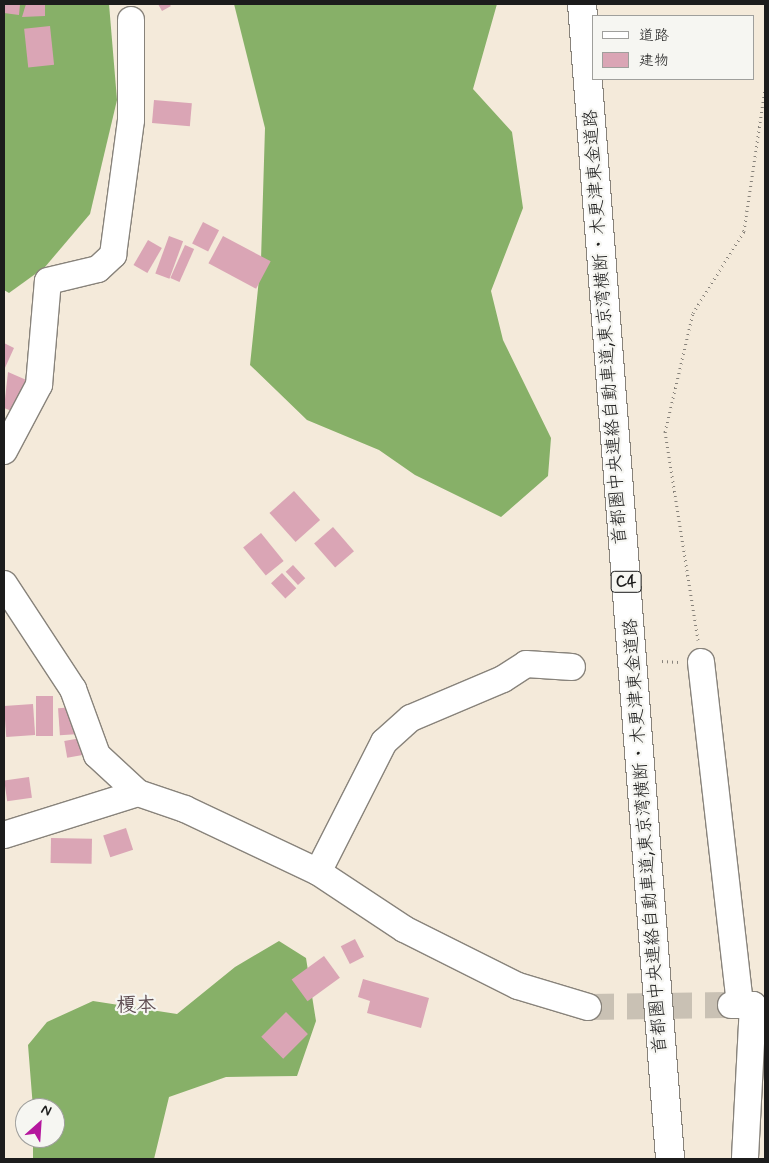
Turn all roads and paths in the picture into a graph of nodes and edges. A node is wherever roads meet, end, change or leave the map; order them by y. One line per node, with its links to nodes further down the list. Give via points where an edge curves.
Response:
1 (582, 4): 13 (highway, 首都圏中央連絡自動車道;東京湾横断・木更津東金道路 / C4)
2 (131, 20): 4 (street, via 131,120 114,255 98,269 48,282 39,385)
3 (765, 90): 7 (path, via 744,231 693,314 666,432)
4 (4, 451)
5 (4, 584): 9 (street, via 73,689 97,755)
6 (662, 661): 7 (path)
7 (701, 662): 14 (street, via 734,1005 753,1005)
8 (572, 667): 11 (street, via 526,664 503,679 411,718 384,742)
9 (138, 793): 10 (street); 11 (street, via 185,809)
10 (4, 835)
11 (318, 872): 12 (street, via 404,929 467,961 518,986)
12 (588, 1007)
13 (670, 1159)
14 (745, 1159)

